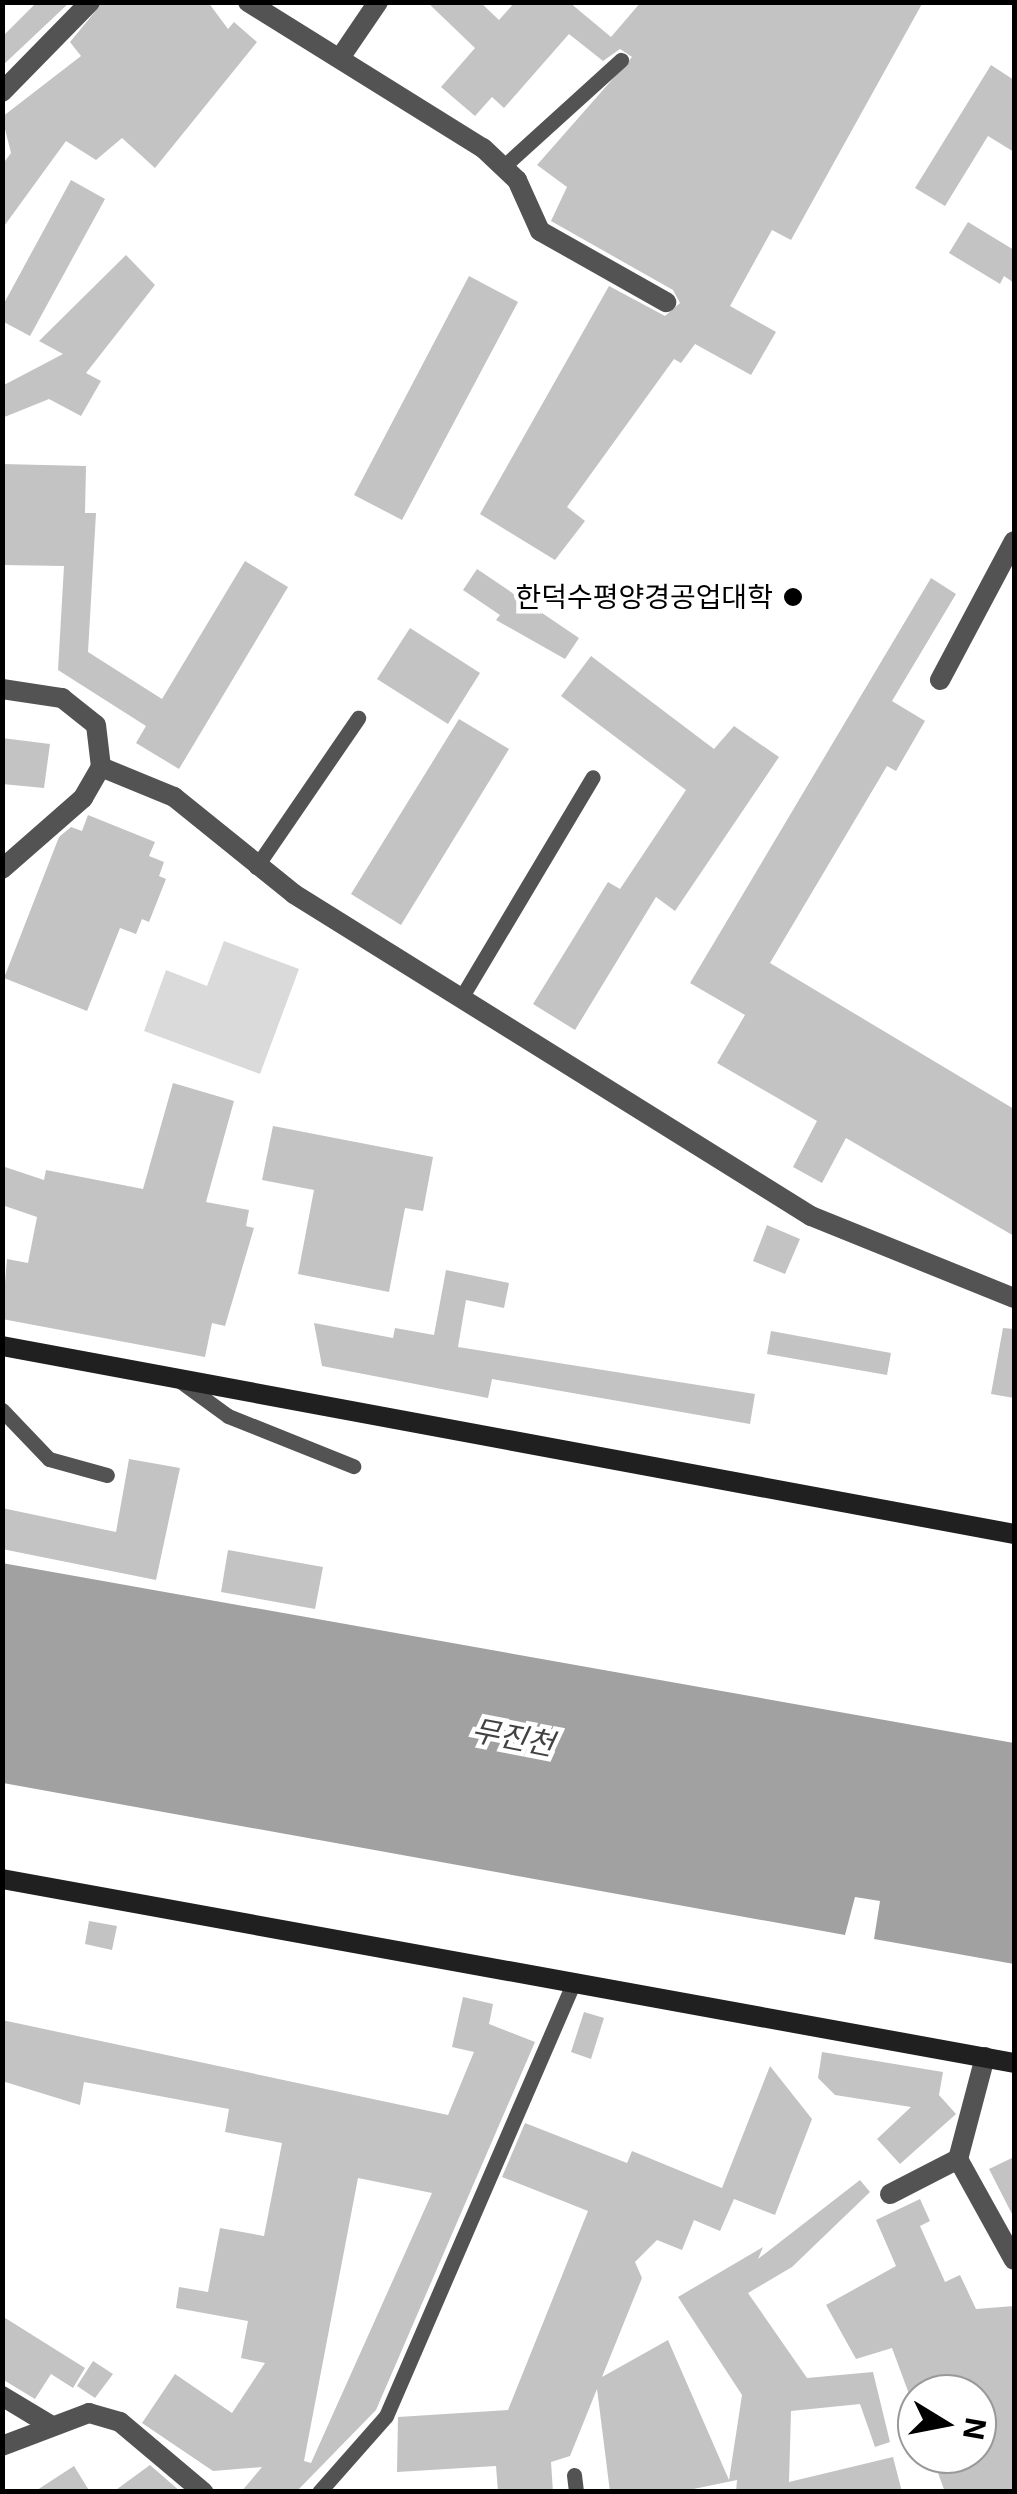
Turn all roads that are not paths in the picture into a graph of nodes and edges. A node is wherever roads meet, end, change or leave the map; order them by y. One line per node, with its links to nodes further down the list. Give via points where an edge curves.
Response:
1 (90, 2): 6 (street)
2 (248, 2): 4 (street)
3 (378, 2): 4 (street)
4 (342, 56): 7 (street)
5 (621, 60): 7 (lane)
6 (2, 92)
7 (504, 166): 8 (street, via 540,231)
8 (666, 302)
9 (1014, 541): 10 (street)
10 (940, 680)
11 (2, 689): 13 (street, via 74,707 96,725)
12 (358, 718): 15 (lane)
13 (101, 767): 15 (street, via 174,796); 16 (street, via 83,798)
14 (593, 777): 17 (lane)
15 (256, 868): 17 (street)
16 (2, 870)
17 (461, 998): 18 (street, via 811,1216)
18 (1014, 1298)
19 (2, 1346): 20 (street)
20 (180, 1381): 22 (lane, via 228,1416); 24 (street)
21 (2, 1410): 23 (lane, via 49,1459)
22 (353, 1466)
23 (108, 1475)
24 (1014, 1534)
25 (2, 1879): 26 (street)
26 (572, 1988): 27 (street); 36 (lane, via 386,2416)
27 (986, 2058): 28 (street); 29 (street)
28 (1014, 2063)
29 (958, 2159): 30 (street); 31 (street)
30 (890, 2194)
31 (1014, 2260)
32 (2, 2396): 33 (street)
33 (50, 2425): 34 (street); 35 (street, via 89,2413 120,2422)
34 (2, 2446)
35 (203, 2492)
36 (319, 2492)

